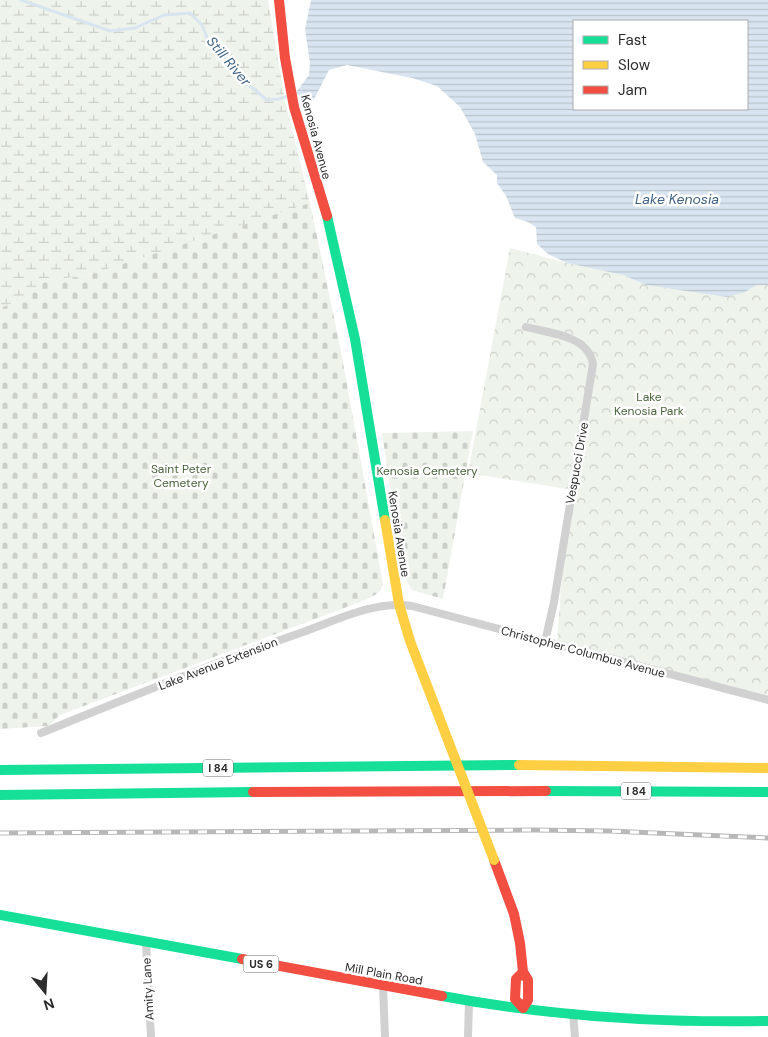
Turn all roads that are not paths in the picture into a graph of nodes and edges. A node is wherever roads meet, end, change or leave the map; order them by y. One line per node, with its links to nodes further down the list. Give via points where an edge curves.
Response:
1 (279, 0): 3 (main road, Kenosia Avenue, via 294,107 348,302)
2 (526, 327): 4 (street, Vespucci Drive, via 576,341 585,348 593,364)
3 (399, 604): 4 (street, Christopher Columbus Avenue); 6 (street, Lake Avenue Extension, via 371,609 288,637); 15 (main road, Kenosia Avenue, bridge, via 410,641 514,914 523,972 528,980 528,1000)
4 (545, 642): 5 (street, Christopher Columbus Avenue)
5 (768, 700)
6 (41, 733)
7 (768, 768): 8 (main road, I 84, via 542,765)
8 (0, 770)
9 (768, 792): 10 (main road, I 84, via 448,790)
10 (0, 794)
11 (0, 915): 12 (main road, Mill Plain Road / US 6)
12 (146, 942): 13 (main road, Mill Plain Road / US 6); 18 (street, Amity Lane)
13 (383, 986): 14 (main road, Mill Plain Road / US 6); 19 (street)
14 (469, 1001): 15 (main road, Mill Plain Road / US 6); 20 (street)
15 (523, 1008): 16 (main road, Mill Plain Road / US 6)
16 (573, 1013): 17 (main road, Mill Plain Road / US 6, via 662,1020); 21 (street)
17 (768, 1021)
18 (151, 1037)
19 (384, 1037)
20 (468, 1037)
21 (575, 1037)

